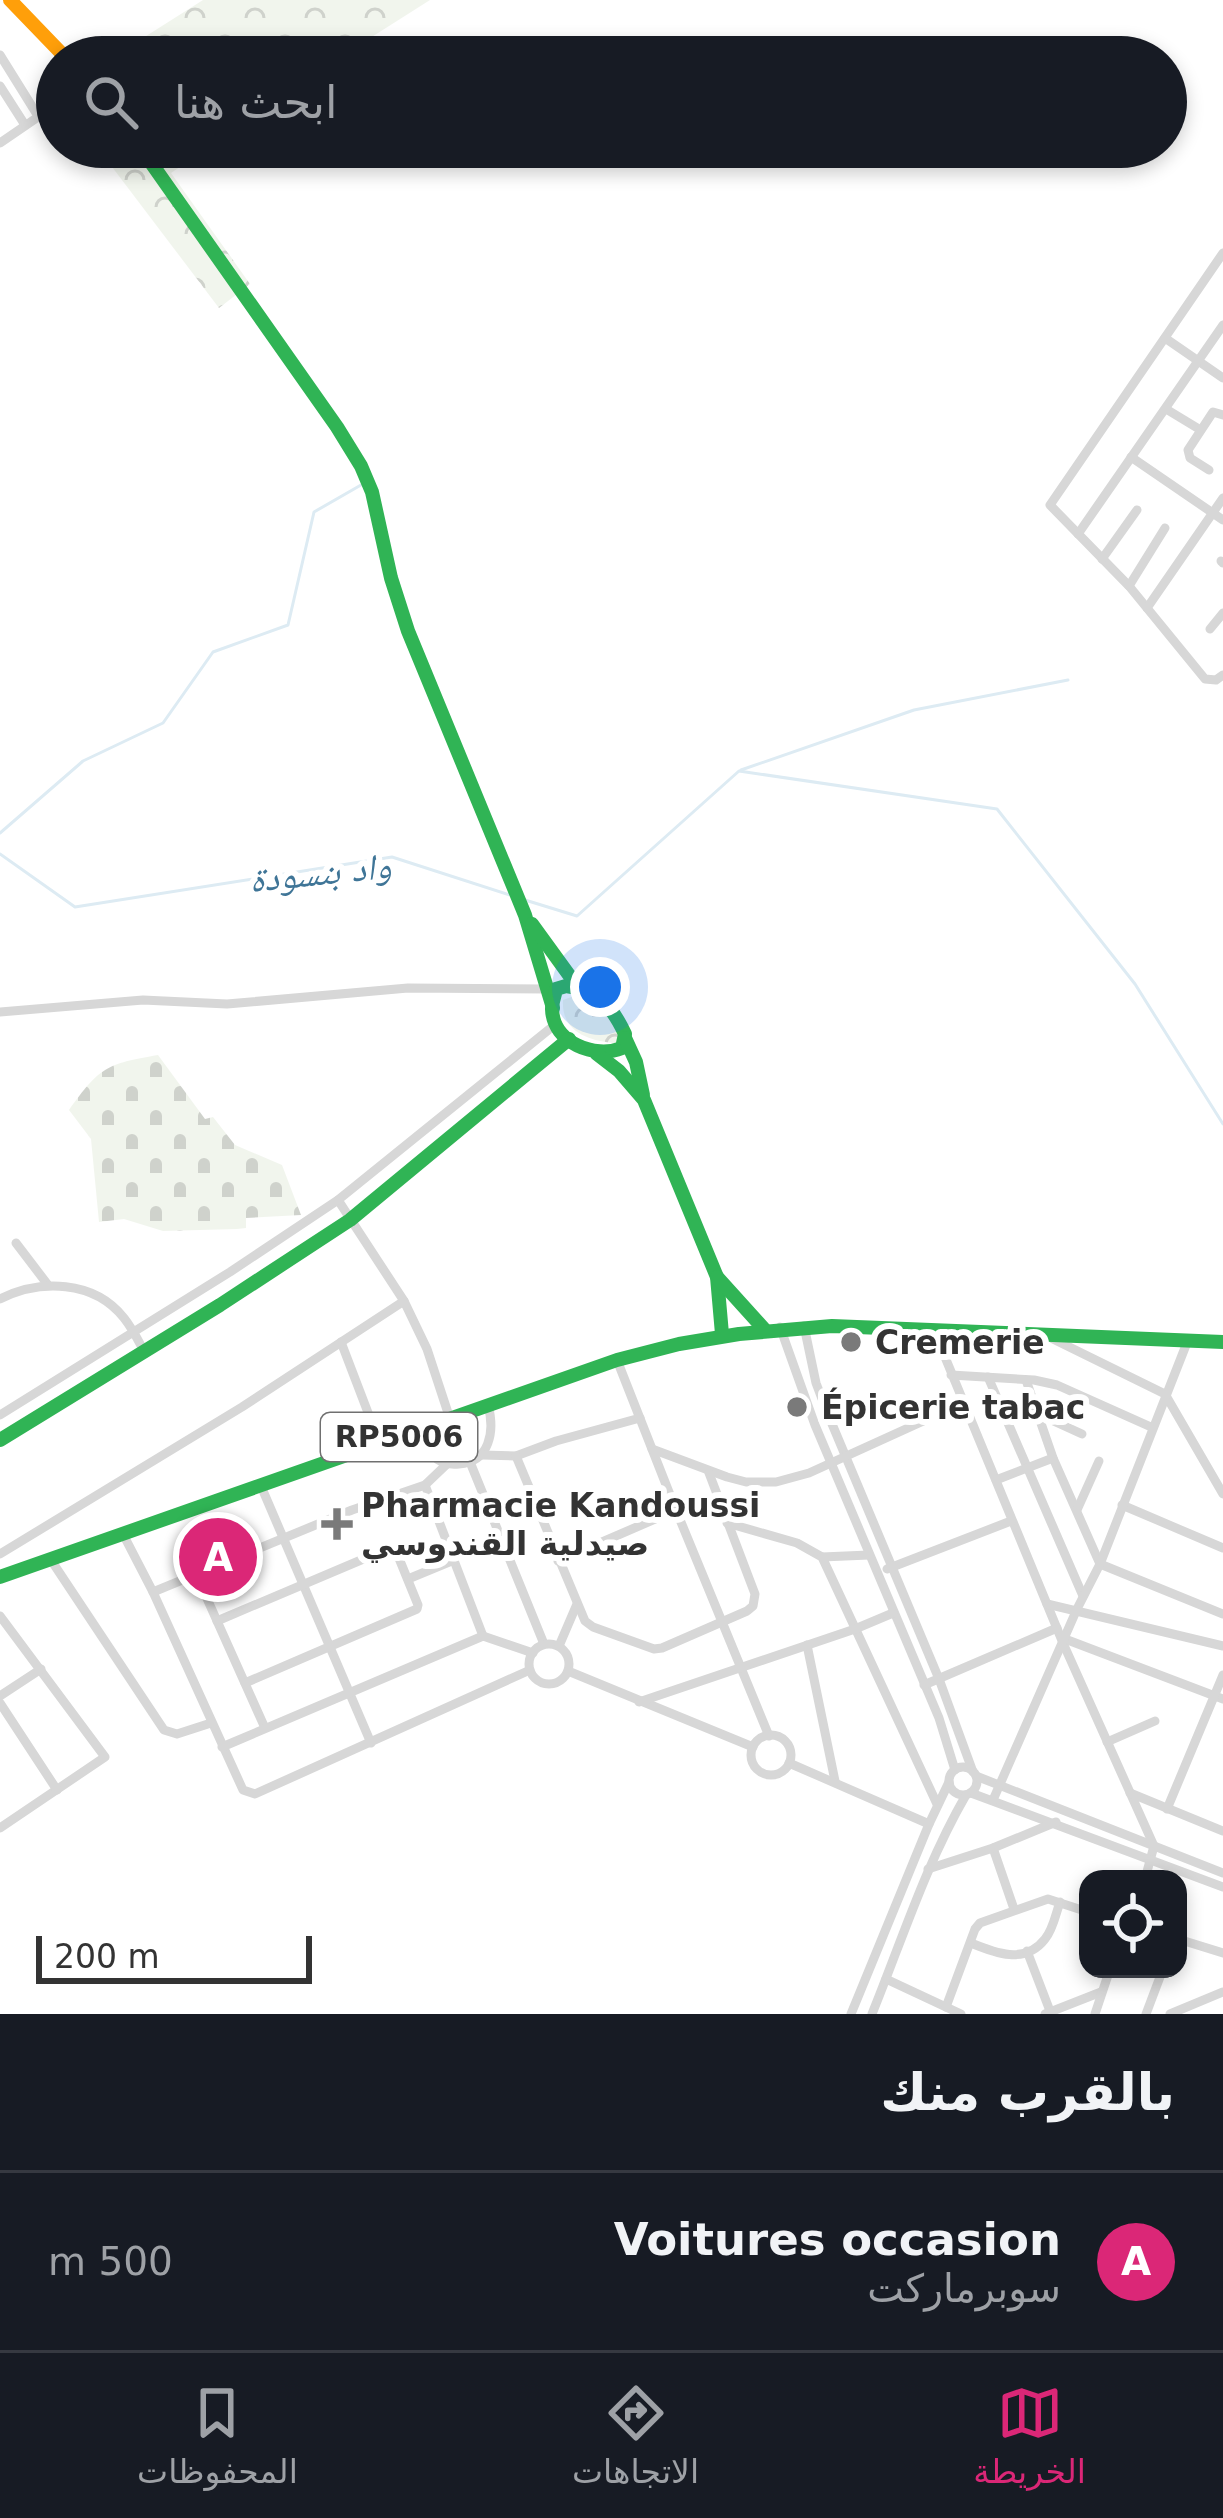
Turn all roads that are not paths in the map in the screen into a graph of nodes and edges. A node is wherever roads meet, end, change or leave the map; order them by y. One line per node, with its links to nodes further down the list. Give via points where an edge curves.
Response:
1 (10, 0): 2 (street)
2 (44, 36)
3 (1, 60): 4 (street)
4 (18, 85): 5 (street); 6 (street)
5 (3, 90): 8 (street)
6 (36, 113)
7 (36, 117): 8 (street)
8 (25, 125): 9 (street)
9 (0, 143)
10 (155, 168): 32 (street, via 361,466 408,631)
11 (1223, 253): 13 (street)
12 (1223, 325): 14 (street)
13 (1166, 338): 14 (street); 25 (street, via 1050,505)
14 (1198, 362): 15 (street); 16 (street)
15 (1223, 378)
16 (1166, 410): 18 (street); 19 (street)
17 (1223, 415): 18 (street, via 1213,412)
18 (1199, 429): 20 (street, via 1187,454)
19 (1131, 458): 23 (street); 25 (street)
20 (1209, 470)
21 (1223, 498): 23 (street)
22 (1137, 510): 26 (street)
23 (1218, 516): 28 (street)
24 (1165, 528): 27 (street)
25 (1078, 534): 26 (street)
26 (1102, 559): 27 (street)
27 (1129, 586): 28 (street)
28 (1147, 608): 31 (street, via 1206,680)
29 (1223, 614): 30 (street)
30 (1210, 629)
31 (1223, 676)
32 (522, 908): 33 (street); 34 (street)
33 (577, 986): 36 (street, via 556,989); 37 (street, via 610,1006)
34 (546, 989): 35 (street, via 408,988); 36 (street)
35 (0, 1012)
36 (555, 1015): 38 (street); 41 (street)
37 (625, 1038): 39 (street, via 617,1052); 40 (street)
38 (568, 1040): 39 (street); 42 (street)
39 (597, 1054): 40 (street)
40 (644, 1100): 44 (street)
41 (338, 1200): 42 (street); 51 (street)
42 (350, 1220): 47 (street); 57 (street)
43 (16, 1243): 45 (street)
44 (717, 1277): 49 (street); 52 (street)
45 (48, 1285): 46 (street); 51 (street, via 100,1298)
46 (0, 1299)
47 (404, 1300): 55 (street); 68 (street)
48 (804, 1326): 49 (street, RP5006); 50 (street, RP5006); 76 (street)
49 (772, 1328): 52 (street, RP5006); 79 (street)
50 (933, 1328): 53 (street, RP5006); 59 (street)
51 (134, 1332): 57 (street); 66 (street)
52 (722, 1334): 58 (street, RP5006)
53 (1043, 1334): 54 (street, RP5006); 62 (street)
54 (1188, 1340): 56 (street, RP5006); 62 (street)
55 (340, 1342): 73 (street); 97 (street)
56 (1223, 1342)
57 (144, 1352): 72 (street)
58 (617, 1360): 64 (street, RP5006); 67 (street)
59 (951, 1375): 60 (street); 63 (street)
60 (988, 1377): 61 (street); 83 (street)
61 (1026, 1380): 65 (street); 69 (street, via 1075,1391)
62 (1165, 1394): 69 (street); 88 (street)
63 (963, 1403): 76 (street); 85 (street)
64 (488, 1406): 68 (street, RP5006); 75 (street)
65 (1036, 1413): 71 (street); 78 (street)
66 (0, 1415)
67 (640, 1418): 74 (street); 77 (street)
68 (450, 1419): 70 (street, RP5006)
69 (1151, 1427): 89 (street)
70 (422, 1429): 73 (street, RP5006); 82 (street)
71 (1082, 1434)
72 (0, 1441)
73 (380, 1444): 87 (street, RP5006)
74 (652, 1449): 84 (street); 90 (street)
75 (482, 1455): 77 (street); 81 (street)
76 (845, 1455): 79 (street); 104 (street)
77 (516, 1456): 102 (street)
78 (1053, 1458): 83 (street); 91 (street)
79 (831, 1461): 84 (street, via 776,1483); 98 (street)
80 (1099, 1461): 91 (street)
81 (470, 1462): 82 (street); 126 (street)
82 (447, 1464): 86 (street)
83 (1027, 1468): 85 (street); 111 (street)
84 (710, 1472): 93 (street)
85 (996, 1480): 92 (street)
86 (425, 1484): 95 (street); 101 (street)
87 (261, 1486): 94 (street, RP5006); 95 (street)
88 (1223, 1494)
89 (1122, 1505): 96 (street); 103 (street)
90 (676, 1510): 102 (street); 119 (street)
91 (1077, 1510): 103 (street)
92 (1011, 1521): 104 (street); 113 (street)
93 (727, 1523): 99 (street); 119 (street, via 755,1599 751,1609)
94 (123, 1534): 100 (street, RP5006); 110 (street)
95 (284, 1538): 105 (street); 109 (street)
96 (1223, 1548)
97 (0, 1554)
98 (869, 1555): 99 (street); 106 (street)
99 (822, 1557): 120 (street)
100 (51, 1560): 107 (street, RP5006); 145 (street, via 164,1730)
101 (454, 1560): 108 (street); 124 (street)
102 (559, 1561): 112 (street)
103 (1100, 1564): 111 (street); 116 (street)
104 (892, 1567): 106 (street); 137 (street)
105 (196, 1574): 110 (street); 118 (street)
106 (877, 1574): 115 (street)
107 (0, 1577)
108 (408, 1579): 109 (street, via 390,1549); 128 (street, via 416,1609)
109 (304, 1585): 118 (street); 128 (street)
110 (153, 1592): 145 (street)
111 (1083, 1595): 114 (street)
112 (577, 1604): 119 (street, via 590,1626 650,1649); 129 (street)
113 (1048, 1604): 114 (street); 121 (street)
114 (1077, 1609): 125 (street); 130 (street)
115 (893, 1612): 120 (street); 139 (street)
116 (1223, 1614)
117 (0, 1616): 122 (street)
118 (217, 1621): 138 (street)
119 (721, 1621): 132 (street)
120 (855, 1628): 127 (street); 162 (street)
121 (1057, 1628): 125 (street); 137 (street)
122 (13, 1631): 123 (street); 133 (street)
123 (0, 1635)
124 (483, 1636): 131 (street); 140 (street)
125 (1064, 1641): 141 (street); 148 (street); 157 (street)
126 (544, 1644): 129 (street); 131 (street)
127 (807, 1645): 132 (street); 155 (street)
128 (331, 1646): 138 (street); 140 (street)
129 (559, 1646): 135 (street)
130 (1223, 1646)
131 (532, 1653): 134 (street)
132 (741, 1669): 143 (street); 147 (street)
133 (41, 1670): 142 (street); 158 (street, via 106,1757)
134 (530, 1670): 135 (street, via 548,1684); 149 (street)
135 (568, 1671): 143 (street)
136 (1223, 1675): 141 (street)
137 (939, 1678): 139 (street); 154 (street)
138 (245, 1683): 146 (street)
139 (924, 1685): 153 (street)
140 (351, 1691): 146 (street); 149 (street)
141 (1219, 1697): 163 (street)
142 (0, 1699): 158 (street)
143 (639, 1702): 151 (street)
144 (1155, 1721): 148 (street)
145 (212, 1723): 150 (street)
146 (265, 1728): 150 (street)
147 (769, 1736): 151 (street); 152 (street, via 787,1744)
148 (1107, 1742): 159 (street)
149 (371, 1743): 150 (street, via 251,1795)
150 (222, 1747)
151 (753, 1747): 152 (street, via 763,1774)
152 (790, 1763): 155 (street)
153 (956, 1770): 154 (street); 156 (street)
154 (974, 1774): 157 (street); 160 (street)
155 (835, 1781): 165 (street)
156 (950, 1783): 160 (street); 162 (street)
157 (1000, 1785): 161 (street); 168 (street)
158 (57, 1790): 166 (street)
159 (1130, 1792): 163 (street); 168 (street)
160 (969, 1794): 161 (street); 171 (street)
161 (993, 1800): 164 (street)
162 (937, 1804): 165 (street)
163 (1167, 1809): 167 (street)
164 (1056, 1822): 169 (street); 170 (street)
165 (928, 1825): 189 (street)
166 (0, 1828)
167 (1223, 1831)
168 (1154, 1846): 170 (street); 173 (street)
169 (993, 1848): 171 (street); 176 (street)
170 (1152, 1859): 172 (street); 174 (street)
171 (928, 1869): 184 (street)
172 (1148, 1870)
173 (1223, 1873)
174 (1223, 1887)
175 (1060, 1902): 176 (street); 177 (street); 180 (street, via 1046,1938)
176 (1014, 1909): 179 (street, via 979,1924)
177 (1079, 1909)
178 (1187, 1942): 181 (street)
179 (971, 1943): 180 (street, via 1003,1956); 187 (street)
180 (1027, 1951): 188 (street)
181 (1223, 1953)
182 (1106, 1978): 186 (street)
183 (1160, 1978): 193 (street)
184 (886, 1979): 187 (street); 190 (street)
185 (1223, 1991): 194 (street)
186 (1101, 1992): 188 (street); 192 (street)
187 (946, 2007): 191 (street)
188 (1048, 2013)
189 (851, 2014)
190 (872, 2014)
191 (961, 2014)
192 (1095, 2014)
193 (1147, 2014)
194 (1170, 2014)

